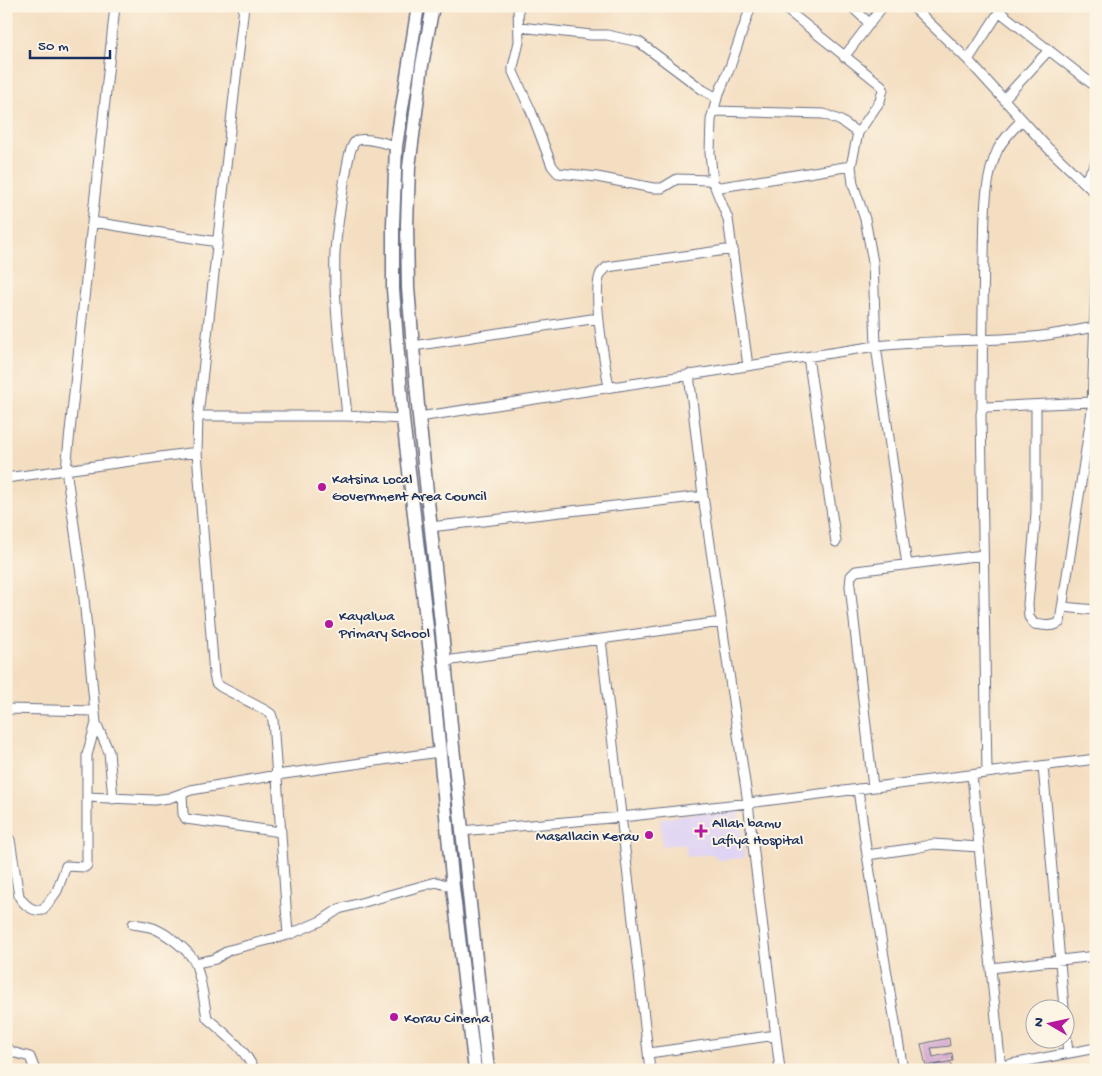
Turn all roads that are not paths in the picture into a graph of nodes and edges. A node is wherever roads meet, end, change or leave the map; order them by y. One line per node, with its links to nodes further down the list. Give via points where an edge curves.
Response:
1 (115, 6): 29 (street)
2 (244, 6): 30 (street)
3 (418, 6): 23 (main road)
4 (433, 6): 36 (main road, via 409,167 407,258)
5 (518, 6): 13 (street)
6 (751, 6): 18 (street)
7 (782, 6): 15 (street)
8 (851, 6): 12 (street)
9 (883, 6): 12 (street)
10 (912, 6): 16 (street)
11 (1002, 9): 14 (street); 16 (street)
12 (870, 24): 15 (street)
13 (520, 27): 18 (street, via 607,35 639,42); 26 (street, via 513,72 554,170 654,188 662,188 677,179)
14 (1049, 50): 17 (street); 19 (street)
15 (844, 57): 22 (street, via 883,89 880,101)
16 (968, 60): 19 (street)
17 (1096, 87)
18 (717, 98): 20 (street)
19 (1004, 99): 21 (street)
20 (714, 111): 22 (street, via 824,114); 26 (street, via 710,153)
21 (1022, 120): 27 (street); 35 (street, via 998,150 990,174 986,203)
22 (858, 133): 25 (street)
23 (396, 146): 46 (street, via 362,138 355,141 338,215 336,294); 48 (main road, via 392,258)
24 (1096, 162): 27 (street)
25 (851, 166): 26 (street, via 722,187); 37 (street, via 872,262)
26 (713, 182): 31 (street, via 728,219)
27 (1084, 182): 28 (street)
28 (1096, 194)
29 (92, 222): 30 (street); 50 (street)
30 (218, 242): 45 (street)
31 (733, 249): 33 (street, via 607,267 599,280); 39 (street)
32 (1096, 278): 34 (street)
33 (598, 318): 36 (street); 41 (street)
34 (1095, 327): 35 (street, via 1021,338); 43 (street)
35 (982, 339): 37 (street); 44 (street)
36 (413, 346): 47 (main road)
37 (876, 346): 38 (street); 56 (street)
38 (808, 357): 39 (street); 54 (street)
39 (748, 366): 40 (street)
40 (689, 374): 41 (street); 52 (street)
41 (609, 387): 47 (street)
42 (1036, 405): 43 (street); 44 (street); 57 (street, via 1036,513 1028,604 1031,621 1034,624 1057,625)
43 (1093, 408): 57 (street)
44 (982, 409): 55 (street)
45 (198, 416): 46 (street); 49 (street)
46 (347, 416): 48 (street)
47 (419, 417): 53 (main road)
48 (403, 419): 65 (main road)
49 (197, 452): 50 (street); 69 (street, via 214,675 221,687 271,714)
50 (66, 469): 51 (street); 63 (street, via 83,588)
51 (6, 478)
52 (703, 496): 53 (street); 59 (street)
53 (430, 527): 61 (main road)
54 (836, 542)
55 (983, 555): 56 (street); 68 (street)
56 (907, 565): 71 (street, via 856,571 851,576)
57 (1062, 607): 58 (street)
58 (1096, 610)
59 (721, 622): 60 (street); 76 (street)
60 (601, 638): 61 (street); 77 (street)
61 (446, 661): 78 (main road)
62 (6, 709): 63 (street)
63 (94, 711): 64 (street)
64 (96, 723): 74 (street, via 87,755); 75 (street, via 108,752)
65 (439, 752): 69 (street); 83 (main road)
66 (1096, 759): 67 (street)
67 (1044, 766): 68 (street); 87 (street)
68 (987, 773): 70 (street)
69 (277, 775): 73 (street); 79 (street)
70 (972, 775): 71 (street); 81 (street)
71 (873, 787): 72 (street)
72 (858, 789): 76 (street); 82 (street)
73 (182, 793): 75 (street, via 154,800); 79 (street, via 186,819)
74 (87, 797): 75 (street); 80 (street, via 87,865 66,866 56,891 43,910 38,911 23,903 19,896 10,840)
75 (113, 799)
76 (748, 803): 77 (street); 91 (street)
77 (622, 817): 78 (street); 95 (street)
78 (461, 830): 101 (main road)
79 (281, 832): 85 (street)
80 (6, 836)
81 (979, 848): 82 (street, via 933,844); 89 (street)
82 (867, 855): 104 (street)
83 (453, 887): 85 (street, via 436,882 349,906); 100 (main road)
84 (134, 924): 88 (street, via 168,935)
85 (288, 935): 88 (street)
86 (1096, 956): 87 (street)
87 (1059, 961): 89 (street); 90 (street)
88 (196, 962): 99 (street, via 207,1018 250,1060)
89 (991, 968): 97 (street)
90 (1063, 998)
91 (776, 1035): 95 (street); 103 (street)
92 (6, 1047): 98 (street, via 30,1057)
93 (1067, 1048): 96 (street)
94 (1096, 1048): 96 (street)
95 (649, 1053): 102 (street)
96 (1068, 1053): 97 (street)
97 (1001, 1068)
98 (35, 1070)
99 (254, 1070)
100 (475, 1070)
101 (488, 1070)
102 (650, 1070)
103 (780, 1070)
104 (903, 1070)

